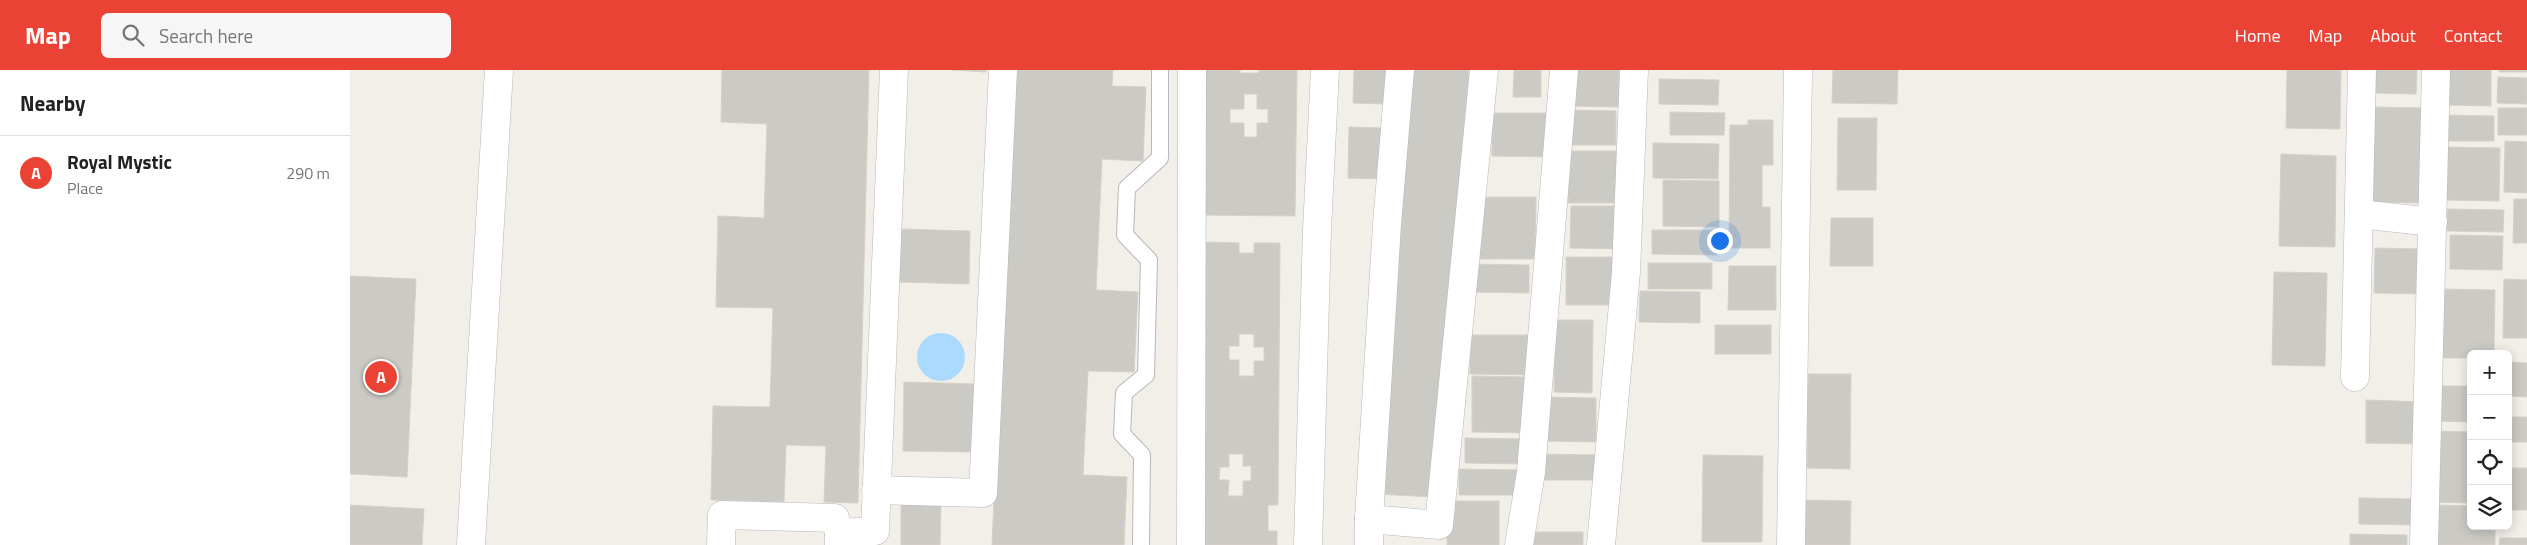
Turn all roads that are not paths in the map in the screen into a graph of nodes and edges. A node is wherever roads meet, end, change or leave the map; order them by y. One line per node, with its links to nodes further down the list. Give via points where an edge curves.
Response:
1 (500, 70): 20 (street)
2 (894, 70): 17 (street)
3 (1002, 70): 17 (street, via 984,493)
4 (1160, 70): 22 (lane, via 1160,158 1127,188 1125,225 1125,235 1150,260 1146,375 1124,393 1122,434 1142,455)
5 (1192, 70): 23 (street)
6 (1326, 70): 24 (street, via 1317,230)
7 (1400, 70): 18 (street, via 1387,224)
8 (1484, 70): 18 (street, via 1440,525)
9 (1564, 70): 25 (street, via 1531,472)
10 (1634, 70): 26 (street, via 1626,272)
11 (1798, 70): 27 (street)
12 (2362, 70): 14 (street)
13 (2436, 70): 15 (street)
14 (2359, 214): 15 (street); 16 (street)
15 (2432, 222): 28 (street)
16 (2355, 377)
17 (876, 490): 19 (street, via 875,531)
18 (1369, 532)
19 (839, 539): 21 (street, via 835,518 722,515)
20 (471, 545)
21 (721, 545)
22 (1141, 545)
23 (1191, 545)
24 (1308, 545)
25 (1520, 545)
26 (1601, 545)
27 (1791, 545)
28 (2424, 545)

